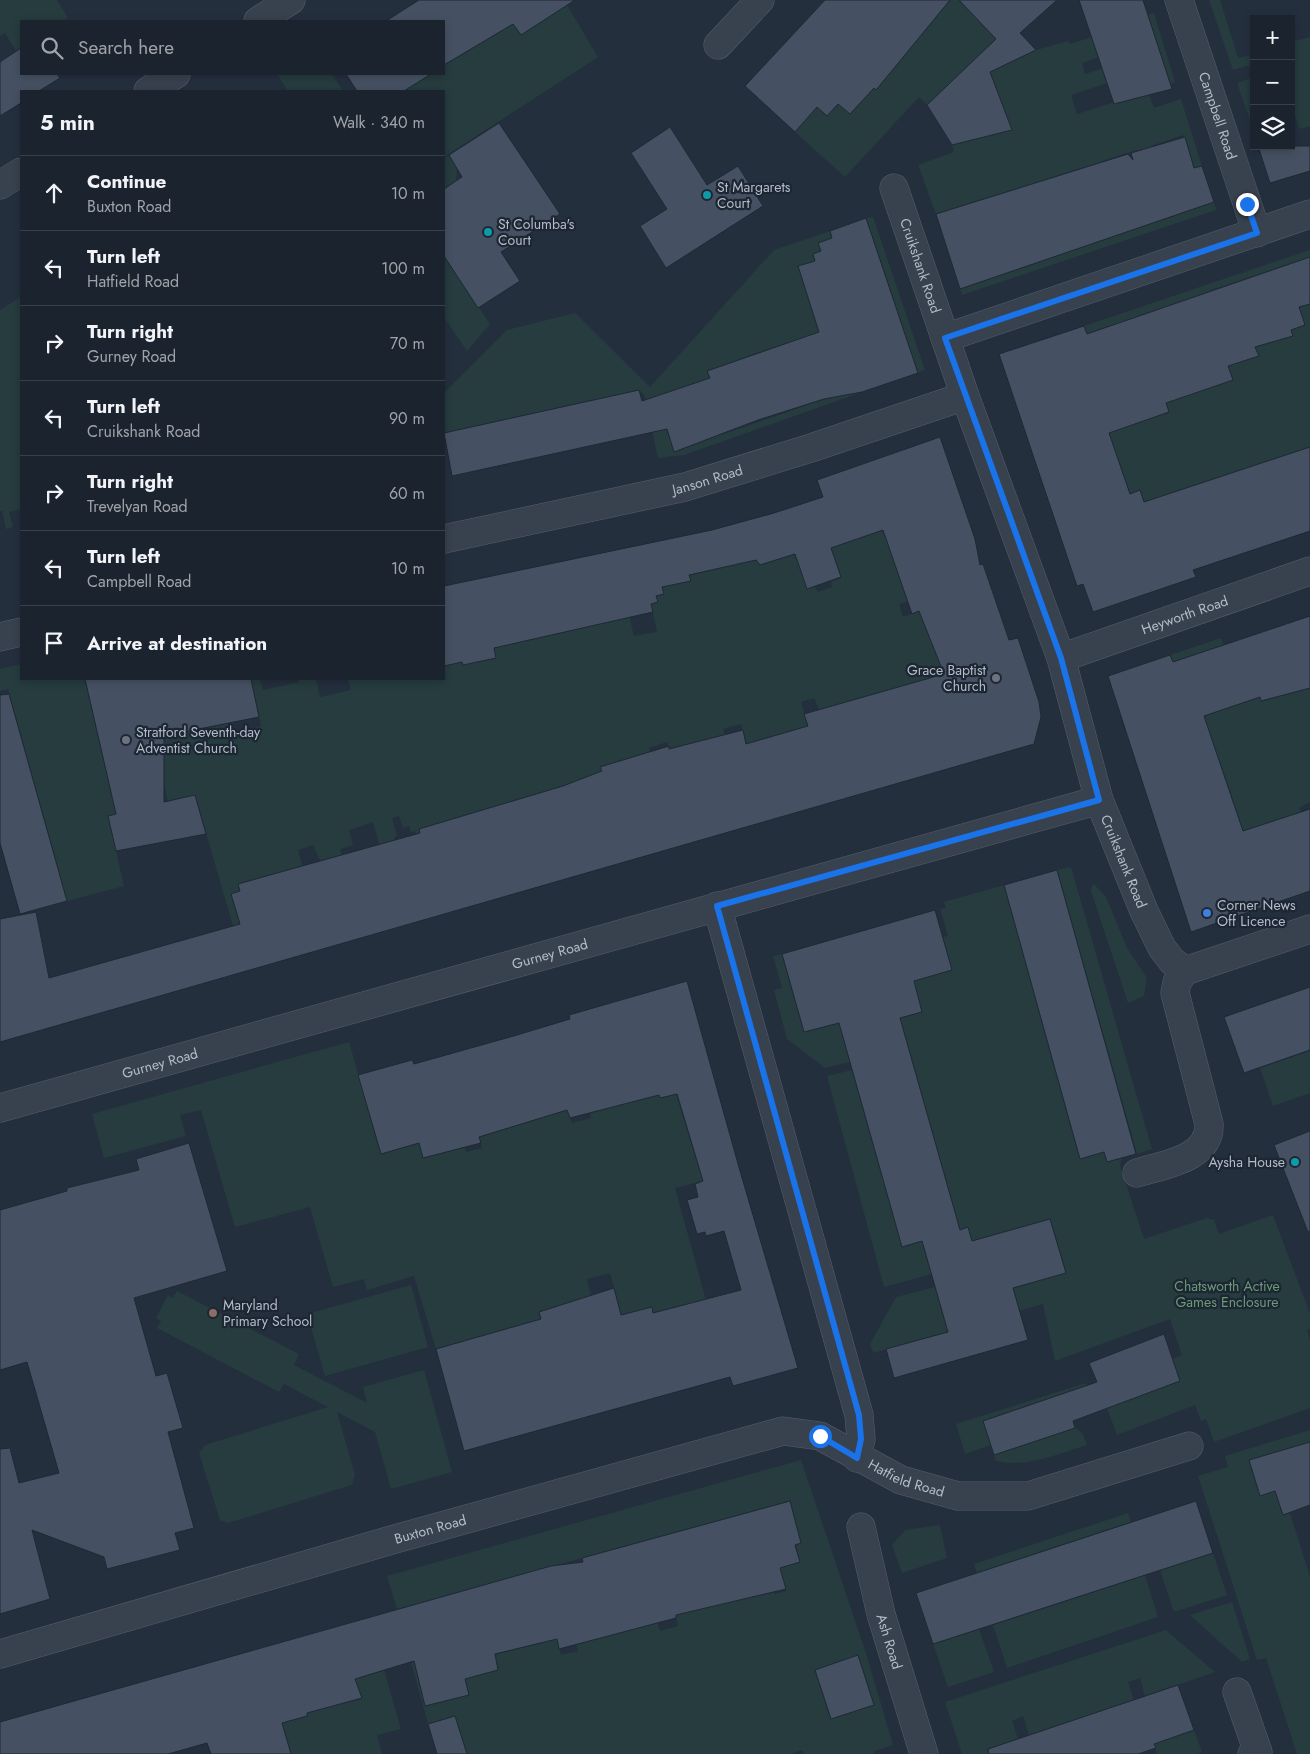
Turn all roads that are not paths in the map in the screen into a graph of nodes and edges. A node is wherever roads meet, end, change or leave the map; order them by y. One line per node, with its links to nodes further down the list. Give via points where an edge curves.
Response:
1 (760, 0): 3 (street)
2 (1179, 0): 10 (street, Campbell Road)
3 (718, 45)
4 (174, 75): 5 (street)
5 (150, 90)
6 (20, 173): 7 (street)
7 (0, 185)
8 (894, 188): 11 (street, Cruikshank Road)
9 (1310, 214): 10 (street)
10 (1257, 233): 11 (street)
11 (945, 338): 12 (street, Cruikshank Road)
12 (965, 396): 13 (street, Janson Road, via 685,487); 17 (street, Cruikshank Road)
13 (445, 539)
14 (1310, 571): 17 (street, Heyworth Road)
15 (20, 632): 16 (street)
16 (0, 636)
17 (1061, 658): 18 (street, Cruikshank Road)
18 (1099, 800): 19 (street, Gurney Road); 21 (street, Cruikshank Road, via 1162,948)
19 (717, 906): 22 (street, Gurney Road); 25 (street, Hatfield Road, via 859,1415 861,1439)
20 (1310, 928): 21 (street)
21 (1185, 971): 23 (street, via 1177,982 1175,993 1210,1133 1201,1148 1184,1159)
22 (0, 1108)
23 (1137, 1173)
24 (1189, 1446): 25 (street, Hatfield Road, via 1028,1496 950,1495 901,1480)
25 (857, 1458): 27 (street, Buxton Road, via 815,1434 783,1431 761,1436)
26 (861, 1527): 30 (street, Ash Road, via 880,1614)
27 (0, 1654)
28 (1237, 1692): 29 (street)
29 (1256, 1753)
30 (924, 1754)

